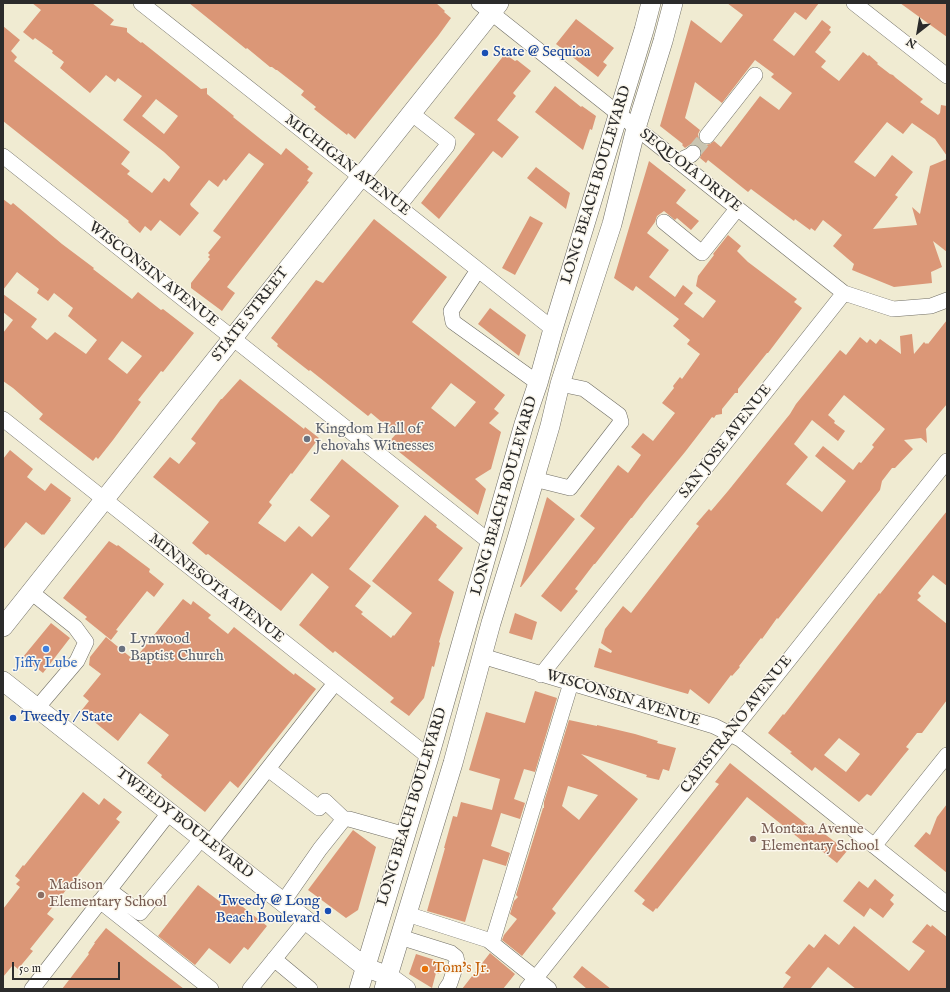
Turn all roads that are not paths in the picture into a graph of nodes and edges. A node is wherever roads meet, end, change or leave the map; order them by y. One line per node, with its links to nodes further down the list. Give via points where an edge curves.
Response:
1 (141, 3): 15 (street, MICHIGAN AVENUE)
2 (652, 3): 9 (main road, LONG BEACH BOULEVARD)
3 (673, 3): 10 (main road, LONG BEACH BOULEVARD)
4 (854, 3): 7 (street)
5 (490, 6): 8 (main road, STATE STREET); 9 (street, SEQUOIA DRIVE)
6 (755, 75): 11 (street)
7 (947, 76)
8 (411, 113): 15 (main road, STATE STREET); 16 (street, via 448,142)
9 (618, 114): 10 (street, SEQUOIA DRIVE); 22 (main road, LONG BEACH BOULEVARD)
10 (636, 128): 14 (street, SEQUOIA DRIVE); 25 (main road, LONG BEACH BOULEVARD, via 612,224)
11 (707, 136)
12 (693, 153): 14 (street)
13 (3, 156): 23 (street, WISCONSIN AVENUE)
14 (678, 161): 17 (street, SEQUOIA DRIVE)
15 (360, 177): 16 (street, MICHIGAN AVENUE); 23 (main road, STATE STREET)
16 (398, 206): 19 (street, MICHIGAN AVENUE)
17 (738, 209): 18 (street, via 702,253); 20 (street, SEQUOIA DRIVE)
18 (664, 222)
19 (478, 270): 22 (street, MICHIGAN AVENUE); 24 (street, via 451,311 453,322)
20 (844, 293): 21 (street, via 893,309 931,306); 35 (street, SAN JOSE AVENUE)
21 (947, 300)
22 (553, 330): 24 (main road, LONG BEACH BOULEVARD)
23 (232, 338): 29 (main road, STATE STREET); 30 (street, WISCONSIN AVENUE)
24 (538, 383): 30 (main road, LONG BEACH BOULEVARD)
25 (560, 384): 28 (main road, LONG BEACH BOULEVARD); 28 (street, via 584,389 619,415 621,422 570,488)
26 (3, 419): 29 (street, MINNESOTA AVENUE)
27 (947, 461): 40 (street, CAPISTRANO AVENUE)
28 (534, 478): 33 (main road, LONG BEACH BOULEVARD)
29 (104, 500): 31 (main road, STATE STREET); 37 (street, MINNESOTA AVENUE)
30 (491, 543): 33 (main road, via 496,548 498,557 484,609); 42 (main road, LONG BEACH BOULEVARD)
31 (31, 592): 32 (main road, STATE STREET); 39 (street, via 75,627 86,642 77,661)
32 (6, 619)
33 (491, 622): 34 (main road, LONG BEACH BOULEVARD)
34 (482, 656): 35 (street, WISCONSIN AVENUE); 52 (main road, LONG BEACH BOULEVARD)
35 (541, 674): 38 (street, WISCONSIN AVENUE)
36 (3, 681): 39 (main road, TWEEDY BOULEVARD)
37 (335, 683): 42 (street, MINNESOTA AVENUE); 43 (street)
38 (571, 683): 40 (street, WISCONSIN AVENUE, via 714,726); 55 (street)
39 (37, 708): 44 (main road, TWEEDY BOULEVARD)
40 (730, 734): 48 (street, WISCONSIN AVENUE, via 740,739); 58 (street, CAPISTRANO AVENUE)
41 (947, 755): 48 (street)
42 (429, 758): 46 (main road, LONG BEACH BOULEVARD)
43 (268, 768): 45 (street, via 319,808 325,801); 47 (street)
44 (169, 813): 47 (main road, TWEEDY BOULEVARD); 49 (street)
45 (344, 819): 46 (street); 50 (street)
46 (406, 834): 57 (main road, LONG BEACH BOULEVARD)
47 (205, 841): 49 (street, via 140,913); 50 (main road, TWEEDY BOULEVARD)
48 (874, 846): 51 (street, WISCONSIN AVENUE)
49 (105, 896): 60 (street); 61 (street)
50 (283, 902): 53 (main road, TWEEDY BOULEVARD)
51 (947, 904)
52 (407, 914): 54 (main road, LONG BEACH BOULEVARD); 55 (street)
53 (306, 920): 56 (street); 57 (main road, TWEEDY BOULEVARD)
54 (400, 937): 59 (main road, LONG BEACH BOULEVARD); 66 (street, via 415,949 447,961); 67 (street, via 451,953 456,957 457,962)
55 (492, 943): 58 (street)
56 (274, 959): 62 (street); 63 (street)
57 (365, 967): 59 (main road, TWEEDY BOULEVARD); 64 (main road, LONG BEACH BOULEVARD)
58 (532, 984): 68 (street)
59 (383, 985): 65 (main road, TWEEDY BOULEVARD)
60 (32, 989)
61 (210, 989)
62 (250, 989)
63 (310, 989)
64 (359, 989)
65 (406, 989)
66 (441, 989)
67 (446, 989)
68 (549, 989)

